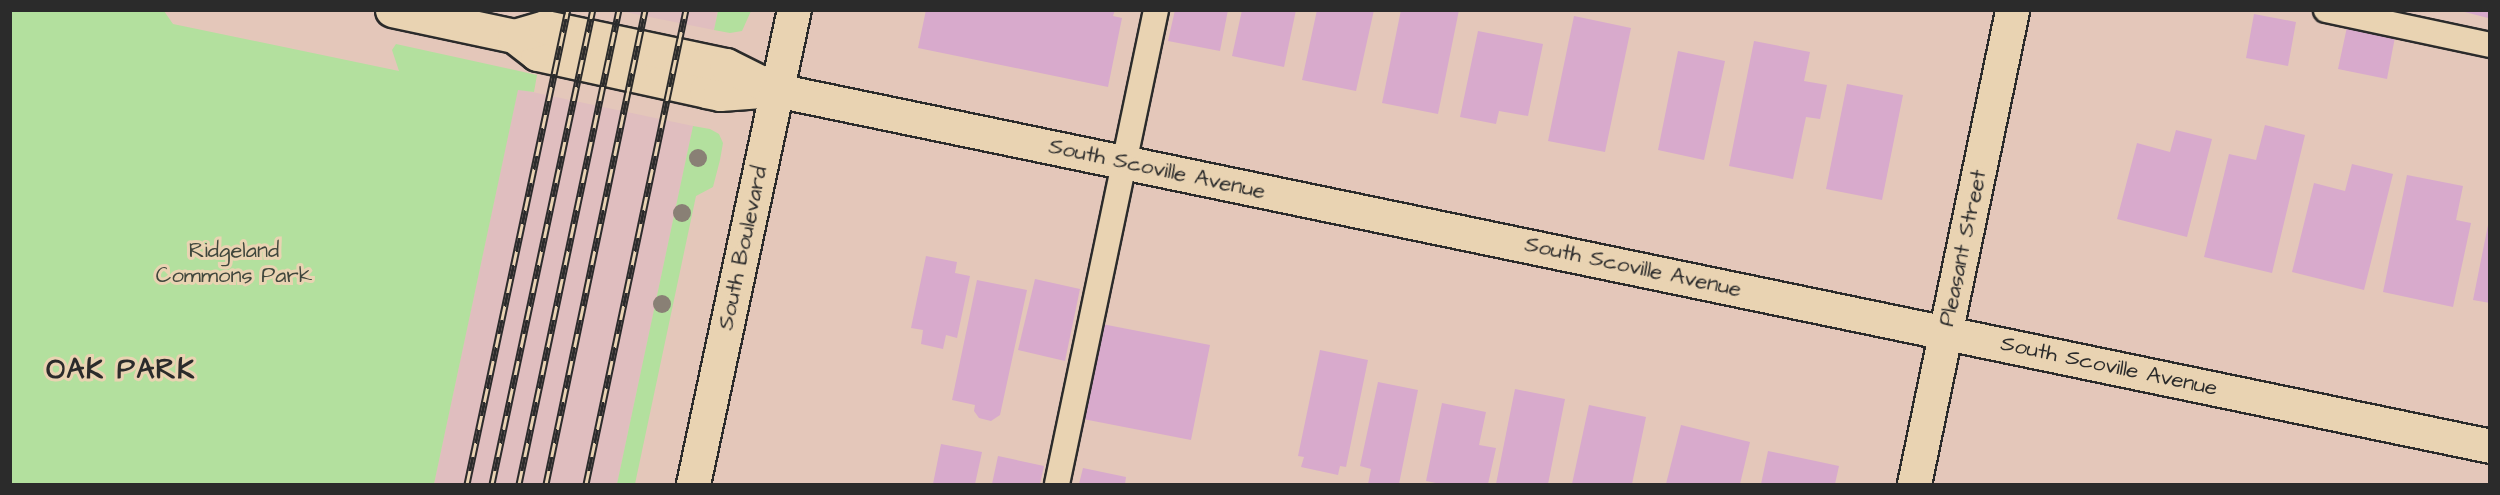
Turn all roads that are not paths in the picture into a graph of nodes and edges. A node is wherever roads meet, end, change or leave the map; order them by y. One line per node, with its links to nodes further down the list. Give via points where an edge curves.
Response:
1 (392, 10): 7 (street, South Scoville Avenue, via 514,36 545,27 726,65)
2 (794, 10): 7 (street, South Boulevard)
3 (1155, 10): 8 (lane)
4 (2012, 10): 9 (street, Pleasant Street)
5 (2326, 10): 6 (lane)
6 (2490, 45)
7 (776, 90): 8 (street, South Scoville Avenue); 11 (street, South Boulevard)
8 (1124, 162): 9 (street, South Scoville Avenue); 12 (lane)
9 (1946, 331): 10 (street, South Scoville Avenue); 13 (street, Pleasant Street)
10 (2490, 446)
11 (693, 484)
12 (1057, 484)
13 (1914, 484)

